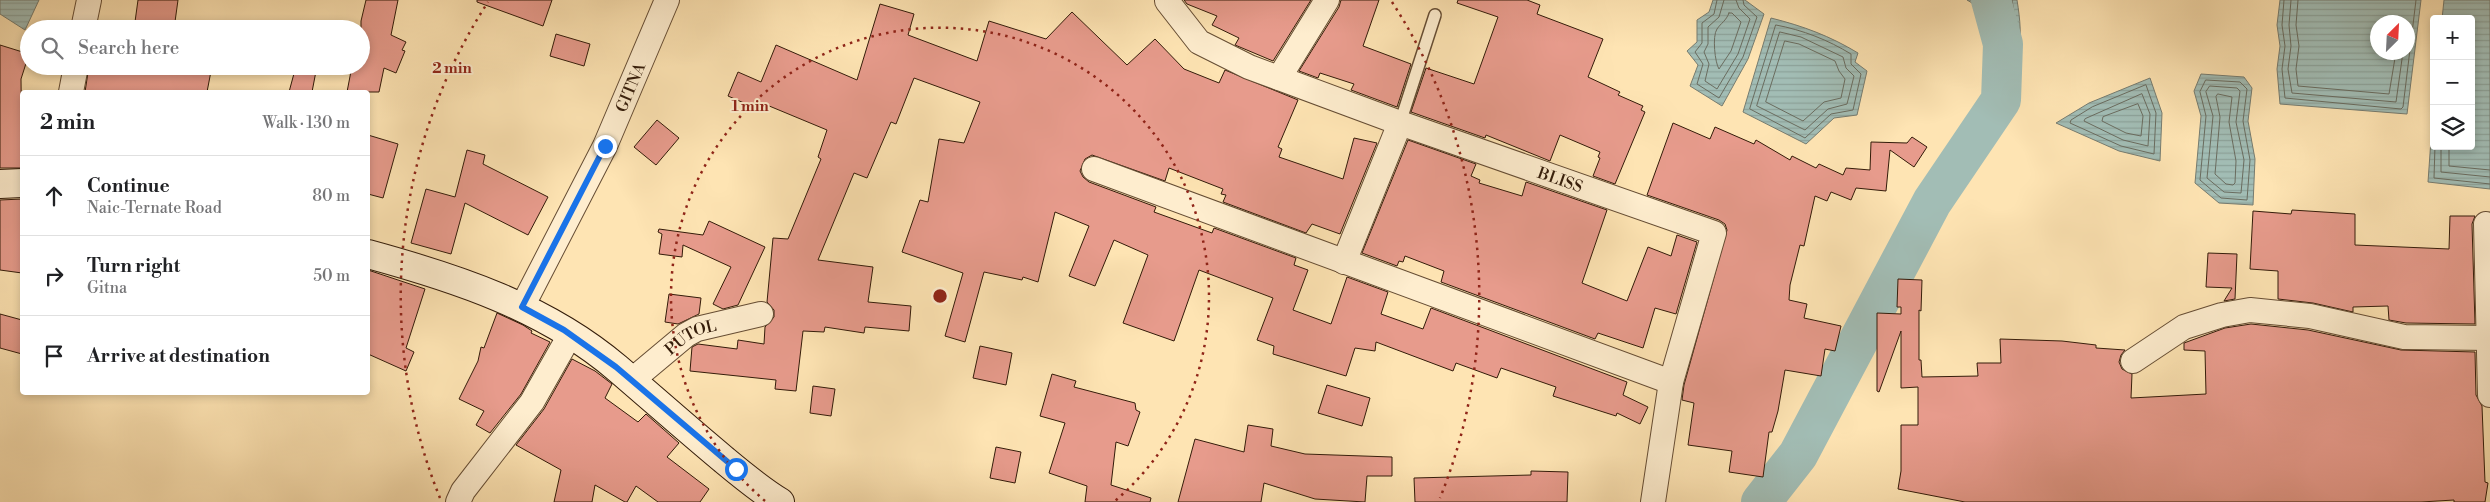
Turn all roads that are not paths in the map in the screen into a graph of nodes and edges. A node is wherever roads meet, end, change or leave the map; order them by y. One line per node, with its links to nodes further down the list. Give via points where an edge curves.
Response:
1 (89, 0): 6 (street)
2 (667, 0): 17 (street, GITNA, via 605,146)
3 (1327, 0): 8 (street)
4 (1167, 1): 8 (street, BLISS, via 1198,42)
5 (1436, 15): 10 (lane)
6 (85, 20)
7 (74, 75): 9 (street)
8 (1279, 78): 10 (street, BLISS)
9 (71, 90)
10 (1400, 123): 16 (street); 23 (street, BLISS, via 1714,233)
11 (1094, 169): 16 (street)
12 (20, 183): 13 (main road)
13 (0, 184)
14 (2486, 224): 20 (street)
15 (370, 255): 17 (main road, via 434,273)
16 (1344, 262): 23 (street)
17 (522, 307): 19 (main road)
18 (761, 314): 22 (street, PUTOL, via 697,329)
19 (570, 335): 22 (main road); 25 (street, via 532,402 463,491)
20 (2490, 338): 21 (street, via 2404,337 2310,316 2250,310 2184,327); 24 (street)
21 (2133, 361)
22 (631, 381): 26 (main road)
23 (1671, 382): 27 (street, BLISS)
24 (2490, 396)
25 (458, 502)
26 (780, 502)
27 (1654, 502)

